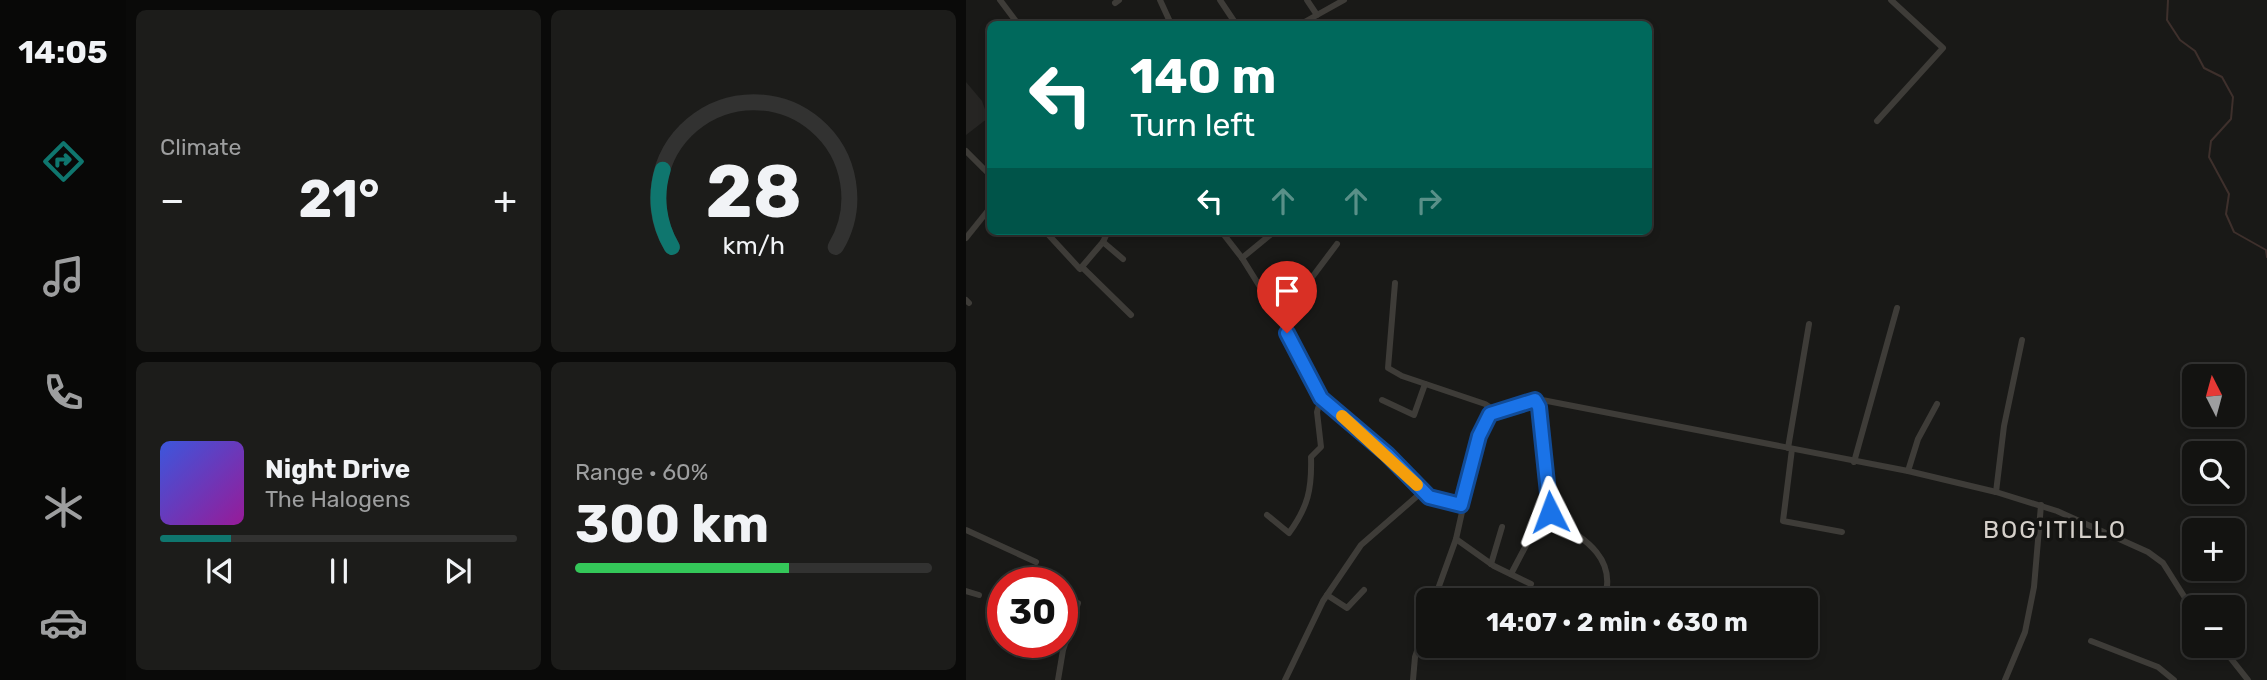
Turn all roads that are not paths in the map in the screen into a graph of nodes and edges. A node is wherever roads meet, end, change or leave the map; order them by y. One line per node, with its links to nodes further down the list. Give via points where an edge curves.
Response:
1 (1000, 0): 8 (street)
2 (1160, 0): 9 (street)
3 (1220, 0): 10 (street)
4 (1307, 0): 7 (street)
5 (1344, 0): 7 (street)
6 (1891, 0): 12 (street, via 1943,48)
7 (1317, 15): 11 (street)
8 (1016, 21)
9 (1170, 21)
10 (1234, 21)
11 (1306, 21)
12 (1877, 121)
13 (966, 150): 14 (street)
14 (987, 172)
15 (987, 212): 20 (street)
16 (1049, 235): 25 (street)
17 (1106, 235): 21 (street)
18 (1224, 235): 23 (street)
19 (1270, 235): 23 (street)
20 (966, 238)
21 (1103, 242): 24 (street); 25 (street)
22 (1337, 244): 29 (street, via 1293,310)
23 (1242, 258): 29 (street)
24 (1123, 259)
25 (1083, 268): 28 (street)
26 (1395, 284): 32 (street, via 1388,368)
27 (1897, 309): 39 (street)
28 (1131, 315)
29 (1280, 319): 33 (street)
30 (1809, 324): 38 (street)
31 (2022, 340): 42 (street)
32 (1425, 384): 34 (street, via 1414,415); 37 (street, via 1485,404 1491,408)
33 (1321, 398): 41 (street); 45 (street, via 1317,412 1321,451 1311,457 1313,485 1289,533)
34 (1382, 400)
35 (1535, 400): 37 (street); 38 (street); 46 (street, via 1549,484 1550,512)
36 (1937, 404): 40 (street, via 1918,439)
37 (1490, 414): 43 (street, via 1479,436)
38 (1790, 448): 39 (street); 49 (street, via 1783,521)
39 (1854, 462): 40 (street)
40 (1908, 471): 42 (street)
41 (1423, 491): 43 (street, via 1429,497); 59 (street, via 1361,545)
42 (1996, 492): 44 (street)
43 (1461, 505): 50 (street)
44 (2041, 505): 61 (street, via 2156,557); 69 (street, via 2025,632)
45 (1267, 515)
46 (1546, 515): 53 (street, via 1539,514); 56 (street, via 1597,551)
47 (1502, 527): 52 (street)
48 (966, 530): 51 (street)
49 (1842, 532)
50 (1455, 540): 52 (street); 55 (street)
51 (1037, 562)
52 (1491, 564): 53 (street)
53 (1511, 574): 54 (street)
54 (1531, 584)
55 (1438, 588)
56 (1609, 588)
57 (1364, 590): 59 (street, via 1347,608)
58 (966, 592): 60 (street)
59 (1327, 594): 67 (street)
60 (979, 595)
61 (2184, 595)
62 (1079, 603): 66 (street)
63 (2091, 641): 70 (street, via 2158,667)
64 (1416, 654): 68 (street)
65 (2231, 658): 71 (street)
66 (1058, 680)
67 (1285, 680)
68 (1413, 680)
69 (2005, 680)
70 (2174, 680)
71 (2248, 680)

